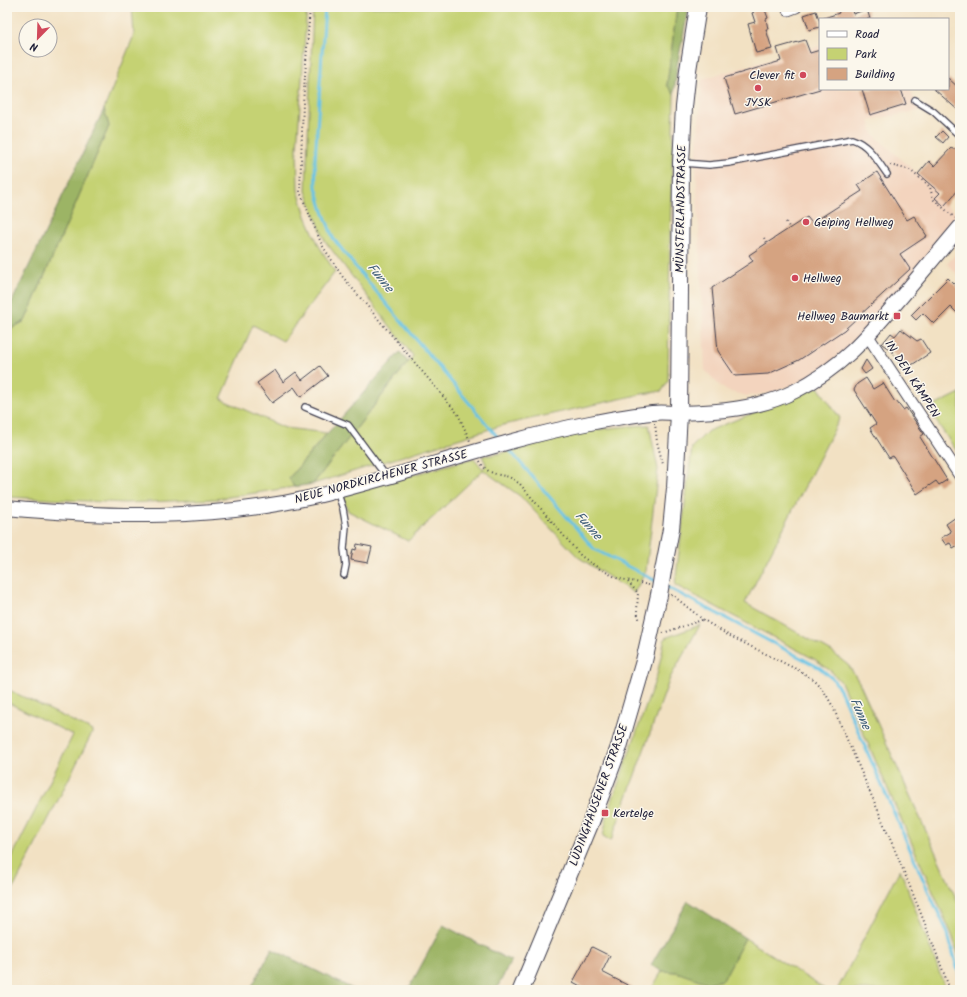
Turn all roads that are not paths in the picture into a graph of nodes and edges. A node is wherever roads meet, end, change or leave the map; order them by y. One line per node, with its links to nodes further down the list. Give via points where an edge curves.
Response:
1 (698, 7): 4 (main road, MÜNSTERLANDSTRASSE, via 688,70)
2 (915, 100): 3 (lane, via 933,111)
3 (960, 136)
4 (681, 163): 5 (lane, via 709,166 852,138 866,146); 9 (main road, MÜNSTERLANDSTRASSE)
5 (887, 174)
6 (960, 227): 7 (street)
7 (868, 336): 9 (street, via 829,372 772,401 737,408); 10 (street, IN DEN KÄMPEN)
8 (305, 407): 11 (lane, via 348,425)
9 (679, 413): 11 (street, NEUE NORDKIRCHENER STRASSE, via 654,412 589,423 475,452); 15 (main road, LÜDINGHAUSENER STRASSE, bridge, via 671,529 644,661 619,747)
10 (960, 476)
11 (388, 478): 12 (street, NEUE NORDKIRCHENER STRASSE)
12 (336, 491): 13 (street, NEUE NORDKIRCHENER STRASSE, via 254,508 202,514 94,515); 14 (lane, via 346,526)
13 (7, 508)
14 (344, 575)
15 (523, 989)

